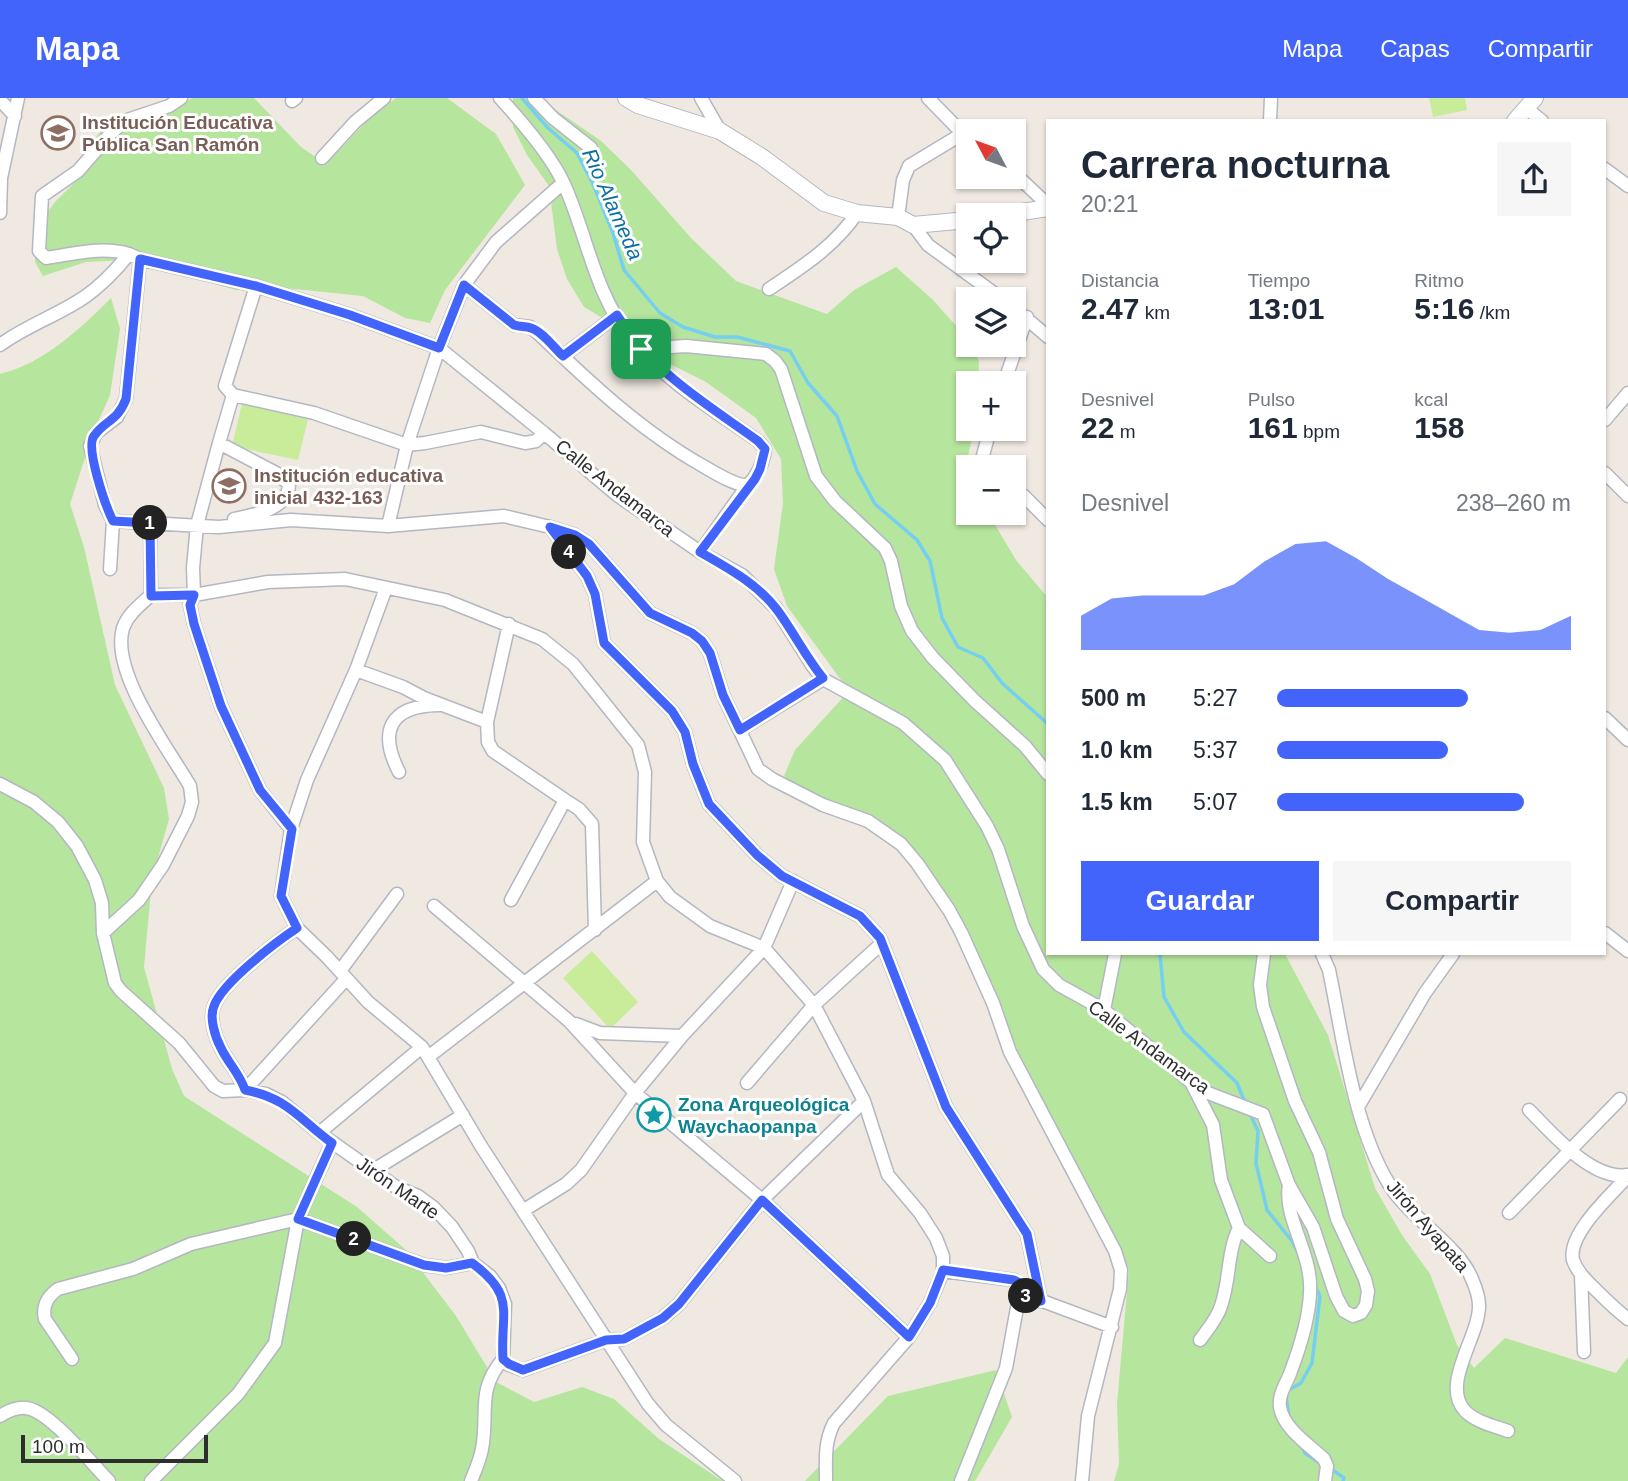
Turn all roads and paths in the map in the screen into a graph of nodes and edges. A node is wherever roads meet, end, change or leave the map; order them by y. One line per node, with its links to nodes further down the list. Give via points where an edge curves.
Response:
1 (18, 98): 11 (street)
2 (181, 98): 31 (street, Calle Andamarca, via 127,120 78,171 42,196 42,256 115,250)
3 (384, 98): 17 (street)
4 (500, 98): 20 (street)
5 (534, 98): 16 (street)
6 (626, 98): 14 (street)
7 (701, 98): 14 (street)
8 (1271, 98): 12 (street)
9 (933, 99): 13 (street)
10 (0, 100): 11 (street)
11 (15, 116): 19 (street)
12 (1270, 119)
13 (956, 126)
14 (720, 131): 27 (street, via 824,203)
15 (956, 141): 28 (street, via 909,166)
16 (591, 148)
17 (322, 158)
18 (1606, 170): 22 (street)
19 (1, 180): 26 (street)
20 (563, 183): 32 (street, via 496,242); 36 (street, via 599,287)
21 (1026, 185): 23 (street)
22 (1628, 186)
23 (1046, 204)
24 (1046, 206): 25 (street)
25 (1026, 210)
26 (0, 213)
27 (857, 213): 28 (street); 35 (street, via 844,232 809,263)
28 (898, 217): 30 (street)
29 (956, 221): 30 (street)
30 (913, 225): 34 (street, via 928,245)
31 (134, 256): 33 (street, Calle Andamarca); 39 (street, via 85,297); 55 (street, via 126,399 117,417 96,433 90,446)
32 (464, 285): 40 (street); 42 (street, via 514,325 538,332)
33 (256, 286): 40 (street, Calle Andamarca); 45 (street, via 225,386)
34 (986, 287)
35 (769, 289)
36 (617, 315): 41 (street); 42 (street)
37 (1027, 317): 38 (street); 43 (street)
38 (1046, 335)
39 (0, 345)
40 (439, 348): 47 (street, Calle Andamarca); 49 (street)
41 (641, 349): 51 (street, via 657,367 765,449 760,469); 74 (street, via 686,346 766,354 775,361 816,476 835,501 885,548 912,631)
42 (563, 356): 51 (street, via 647,431 734,484)
43 (1007, 371)
44 (1628, 393): 46 (street)
45 (233, 395): 48 (street); 49 (street, via 314,413)
46 (1606, 419)
47 (544, 433): 49 (street, via 525,443 481,432); 60 (street, Calle Andamarca, via 617,495)
48 (219, 443): 57 (street); 57 (street, via 276,473 289,484 289,492 282,503 250,516)
49 (407, 445): 58 (street)
50 (1606, 474): 52 (street)
51 (747, 486): 60 (street)
52 (1628, 496)
53 (1026, 498): 54 (street)
54 (1046, 518)
55 (113, 521): 56 (street); 61 (street)
56 (150, 523): 57 (street); 64 (street)
57 (197, 525): 58 (street, via 291,520); 63 (street)
58 (388, 526): 59 (street, via 504,516)
59 (550, 527): 71 (street, via 589,544 650,613 702,641); 79 (street, via 587,576 604,643 672,711 685,732 709,804 757,855)
60 (700, 552): 67 (street, Calle Andamarca, via 741,575 776,608)
61 (110, 569)
62 (386, 588): 63 (street, via 345,579 306,579); 65 (street, via 445,600); 66 (street)
63 (194, 595): 64 (street); 77 (street, via 190,605 194,624 221,706 260,790)
64 (151, 596): 85 (street, via 131,613 121,649 128,678 190,786 192,802 168,855 139,900)
65 (509, 624): 70 (street); 78 (street, via 542,639 573,664 638,745 645,772 643,842)
66 (356, 670): 68 (street); 77 (street, via 307,780)
67 (823, 678): 71 (street); 97 (street, Calle Andamarca, via 903,723 945,760 998,849 1023,926 1043,969 1059,985)
68 (442, 705): 70 (street); 73 (street, via 415,707 393,722 388,743)
69 (1606, 721): 72 (street)
70 (487, 722): 76 (street, via 493,751)
71 (740, 730): 128 (street, via 763,773 823,805 868,821 901,844 949,910 974,958 1010,1052 1115,1251 1121,1270)
72 (1628, 739)
73 (399, 772)
74 (1046, 772)
75 (0, 784): 85 (street, Jirón Marte, via 34,802 77,846 102,903)
76 (565, 800): 81 (street); 84 (street, via 592,824)
77 (292, 829): 83 (street, via 281,896)
78 (657, 881): 84 (street); 88 (street, via 670,897 710,926)
79 (793, 881): 87 (street, via 860,916); 88 (street)
80 (397, 894): 94 (street)
81 (511, 900)
82 (434, 906): 95 (street)
83 (297, 928): 94 (street); 103 (street, via 273,944 214,1004 221,1049)
84 (595, 930): 95 (street)
85 (103, 933): 103 (street, Jirón Marte, via 111,973 121,991 179,1043 214,1086 223,1091)
86 (1606, 934): 89 (street)
87 (882, 943): 96 (street); 126 (street, via 946,1107 1027,1234)
88 (764, 947): 96 (street); 99 (street)
89 (1628, 951)
90 (1115, 955): 97 (street)
91 (1264, 955): 115 (street, Calle Andamarca, via 1263,1007 1295,1101 1319,1152 1338,1219 1365,1279 1368,1291 1361,1313 1353,1316 1344,1311 1313,1227)
92 (1322, 955): 107 (street, Jirón Ayapata)
93 (1452, 955): 107 (street)
94 (343, 975): 100 (street); 103 (street)
95 (526, 984): 98 (street); 100 (street)
96 (814, 1005): 101 (street); 106 (street)
97 (1104, 1010): 102 (street, Calle Andamarca)
98 (569, 1020): 99 (street, via 600,1033); 104 (street)
99 (682, 1036): 104 (street)
100 (425, 1052): 109 (street); 110 (street)
101 (747, 1083)
102 (1192, 1083): 115 (street, Calle Andamarca, via 1263,1114); 120 (street, via 1213,1125 1221,1180)
103 (245, 1090): 110 (street, Jirón Marte, via 282,1102)
104 (635, 1093): 116 (street); 117 (street, via 581,1170)
105 (1620, 1099): 112 (street)
106 (864, 1101): 116 (street); 123 (street, via 888,1175 936,1238)
107 (1358, 1107): 136 (street, Jirón Ayapata, via 1390,1186 1462,1261 1472,1279 1479,1304 1457,1382 1458,1398 1465,1411)
108 (1529, 1110): 112 (street)
109 (463, 1115): 113 (street); 117 (street)
110 (319, 1133): 111 (street, Jirón Marte)
111 (332, 1143): 113 (street, Jirón Marte); 119 (street)
112 (1569, 1150): 114 (street, via 1608,1174); 118 (street)
113 (372, 1171): 122 (street, Jirón Marte, via 433,1207 452,1227)
114 (1628, 1175): 124 (street, via 1573,1245 1573,1259)
115 (1289, 1185): 144 (street, via 1288,1209 1303,1246 1311,1293 1280,1407 1288,1425 1324,1459)
116 (762, 1200): 129 (street); 130 (street, via 679,1304 624,1339)
117 (524, 1210): 130 (street)
118 (1509, 1213)
119 (298, 1219): 122 (street, via 424,1265 446,1268); 133 (street, via 191,1244 133,1269 58,1289 43,1311); 139 (street, via 275,1343 238,1394)
120 (1239, 1228): 121 (street); 131 (street, via 1222,1304)
121 (1270, 1256)
122 (472, 1263): 134 (street, Jirón Marte, via 490,1276 505,1304)
123 (943, 1270): 125 (street, via 1014,1280 1020,1283); 129 (street)
124 (1581, 1275): 127 (street); 132 (street)
125 (1020, 1293): 126 (street); 142 (street, via 1006,1368)
126 (1041, 1301): 128 (street)
127 (1628, 1319)
128 (1112, 1327): 143 (street, via 1088,1416)
129 (909, 1337): 141 (street, via 834,1423 825,1450)
130 (606, 1340): 134 (street, via 523,1370); 137 (street, via 666,1424)
131 (1200, 1340)
132 (1584, 1352)
133 (72, 1359)
134 (503, 1359): 140 (street, via 488,1379 482,1450)
135 (0, 1416): 138 (street, via 12,1409 36,1410)
136 (1508, 1431)
137 (732, 1480)
138 (109, 1481)
139 (150, 1481)
140 (471, 1481)
141 (826, 1481)
142 (961, 1481)
143 (1082, 1481)
144 (1325, 1481)

